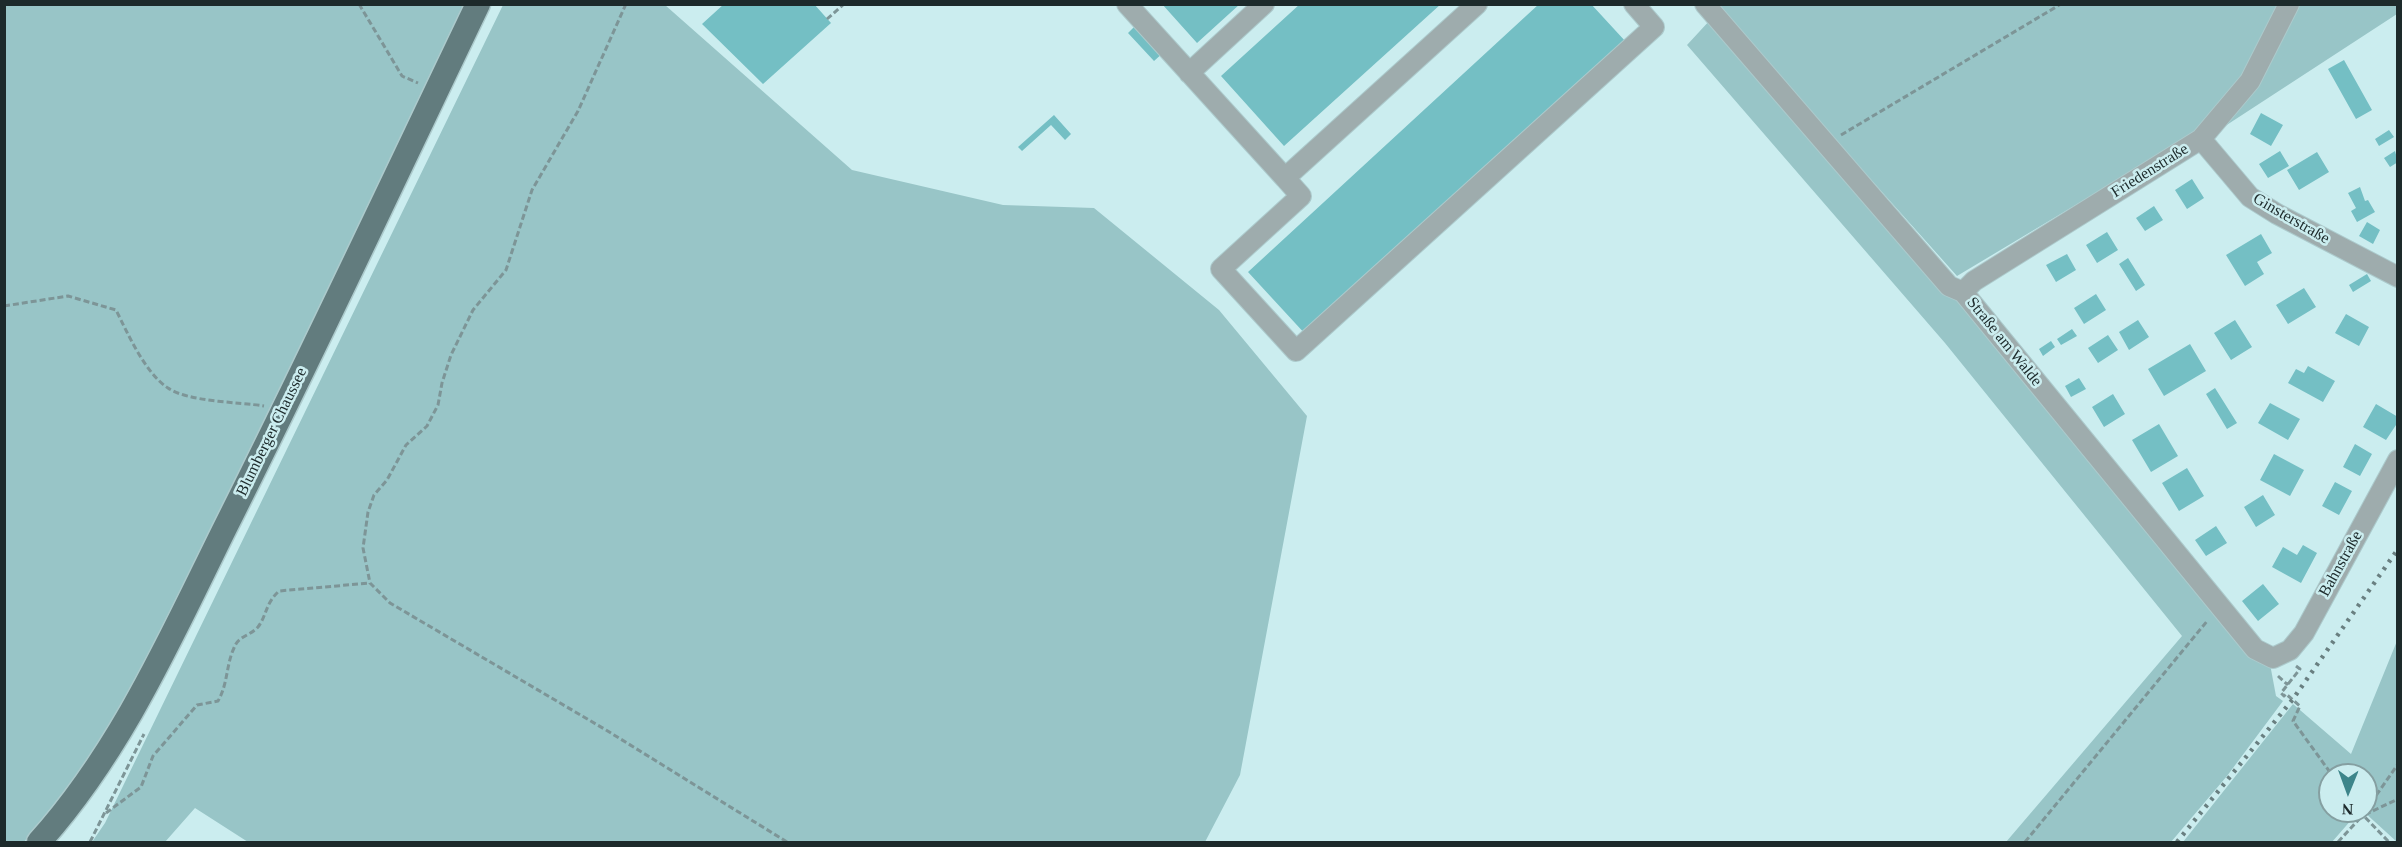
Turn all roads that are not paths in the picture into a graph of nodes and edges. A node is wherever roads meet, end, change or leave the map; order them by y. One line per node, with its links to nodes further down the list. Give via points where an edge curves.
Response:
1 (478, 4): 15 (main road, Blumberger Chaussee, via 146,686 105,758)
2 (1127, 4): 8 (street)
3 (1264, 4): 8 (street)
4 (1477, 4): 10 (street)
5 (1634, 4): 10 (street, via 1654,27 1296,351 1221,269 1301,196)
6 (1705, 4): 12 (street, Straße am Walde, via 1949,286)
7 (2289, 4): 9 (street, Friedenstraße, via 2250,81)
8 (1189, 72): 10 (street)
9 (2201, 139): 11 (street, Ginsterstraße, via 2250,197); 12 (street, Friedenstraße, via 1974,281)
10 (1285, 178)
11 (2397, 277)
12 (1963, 292): 14 (street, Straße am Walde, via 2219,607 2255,649)
13 (2397, 460): 14 (street, Bahnstraße, via 2304,633)
14 (2274, 664)
15 (39, 843)

